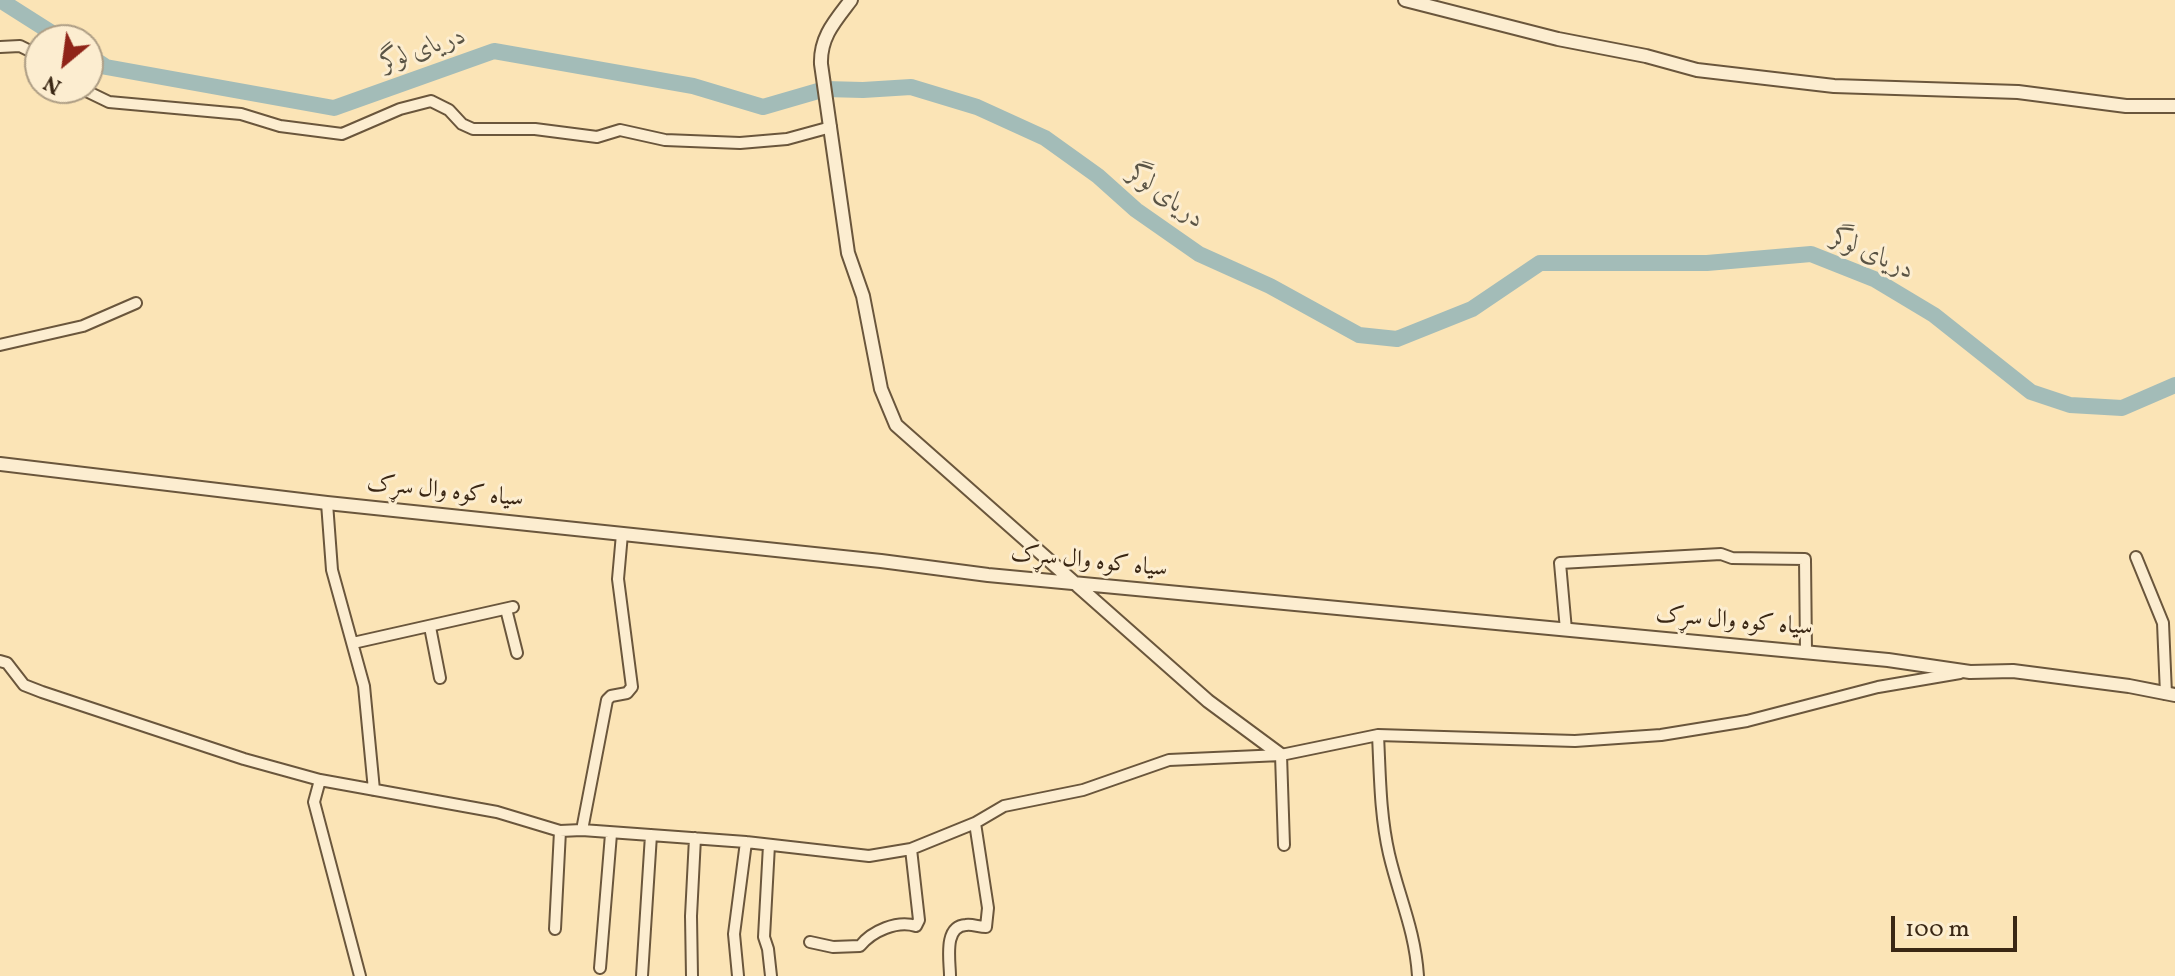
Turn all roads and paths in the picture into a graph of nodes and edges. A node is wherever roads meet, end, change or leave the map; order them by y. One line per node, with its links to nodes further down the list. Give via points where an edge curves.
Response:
1 (851, 0): 7 (street, via 820,50)
2 (1405, 0): 6 (street, via 1713,73 1834,86 2018,92 2126,106)
3 (0, 47): 4 (street)
4 (24, 48)
5 (104, 100): 7 (street, via 241,114 280,126 342,134 431,101 473,129 597,137 620,130 665,140 740,143 787,139)
6 (2175, 106)
7 (831, 127): 14 (street, via 848,253 863,296 881,389 896,425)
8 (136, 303): 9 (street, via 83,326)
9 (0, 345)
10 (0, 464): 11 (street, سیاه کوه وال سړک)
11 (327, 503): 12 (street, سیاه کوه وال سړک); 17 (street, via 332,570)
12 (622, 534): 14 (street, سیاه کوه وال سړک); 29 (street, via 618,579 632,687 607,700)
13 (2136, 557): 23 (street, via 2163,623)
14 (1074, 583): 16 (street, سیاه کوه وال سړک); 25 (street, via 1208,701)
15 (430, 627): 17 (street); 19 (street, via 509,608); 22 (street)
16 (1566, 630): 18 (street, سیاه کوه وال سړک); 18 (street, via 1560,563 1721,554 1805,559)
17 (353, 643): 27 (street, via 364,686)
18 (1806, 652): 21 (street, سیاه کوه وال سړک)
19 (517, 653)
20 (0, 661): 26 (street, via 33,689)
21 (1970, 672): 23 (street, سیاه کوه وال سړک, via 2013,671); 24 (street, via 1661,735 1575,741)
22 (440, 678)
23 (2170, 694)
24 (1378, 735): 25 (street); 47 (street, via 1389,854 1416,943)
25 (1281, 755): 28 (street, via 1169,760 1083,790 1004,806); 36 (street)
26 (320, 780): 27 (street); 41 (street, via 314,802)
27 (374, 790): 30 (street, via 497,812)
28 (975, 823): 37 (street); 46 (street, via 986,927 967,924 950,936)
29 (582, 830): 30 (street); 31 (street)
30 (560, 831): 38 (street)
31 (611, 834): 32 (street); 40 (street)
32 (651, 835): 33 (street); 42 (street)
33 (695, 838): 34 (street); 43 (street)
34 (746, 842): 35 (street); 44 (street, via 734,934)
35 (769, 845): 37 (street, via 869,856); 45 (street, via 764,937)
36 (1284, 845)
37 (911, 849): 39 (street, via 916,926 905,922 869,935 860,946)
38 (555, 929)
39 (810, 942)
40 (600, 968)
41 (360, 976)
42 (642, 976)
43 (692, 976)
44 (738, 976)
45 (771, 976)
46 (950, 976)
47 (1418, 976)

